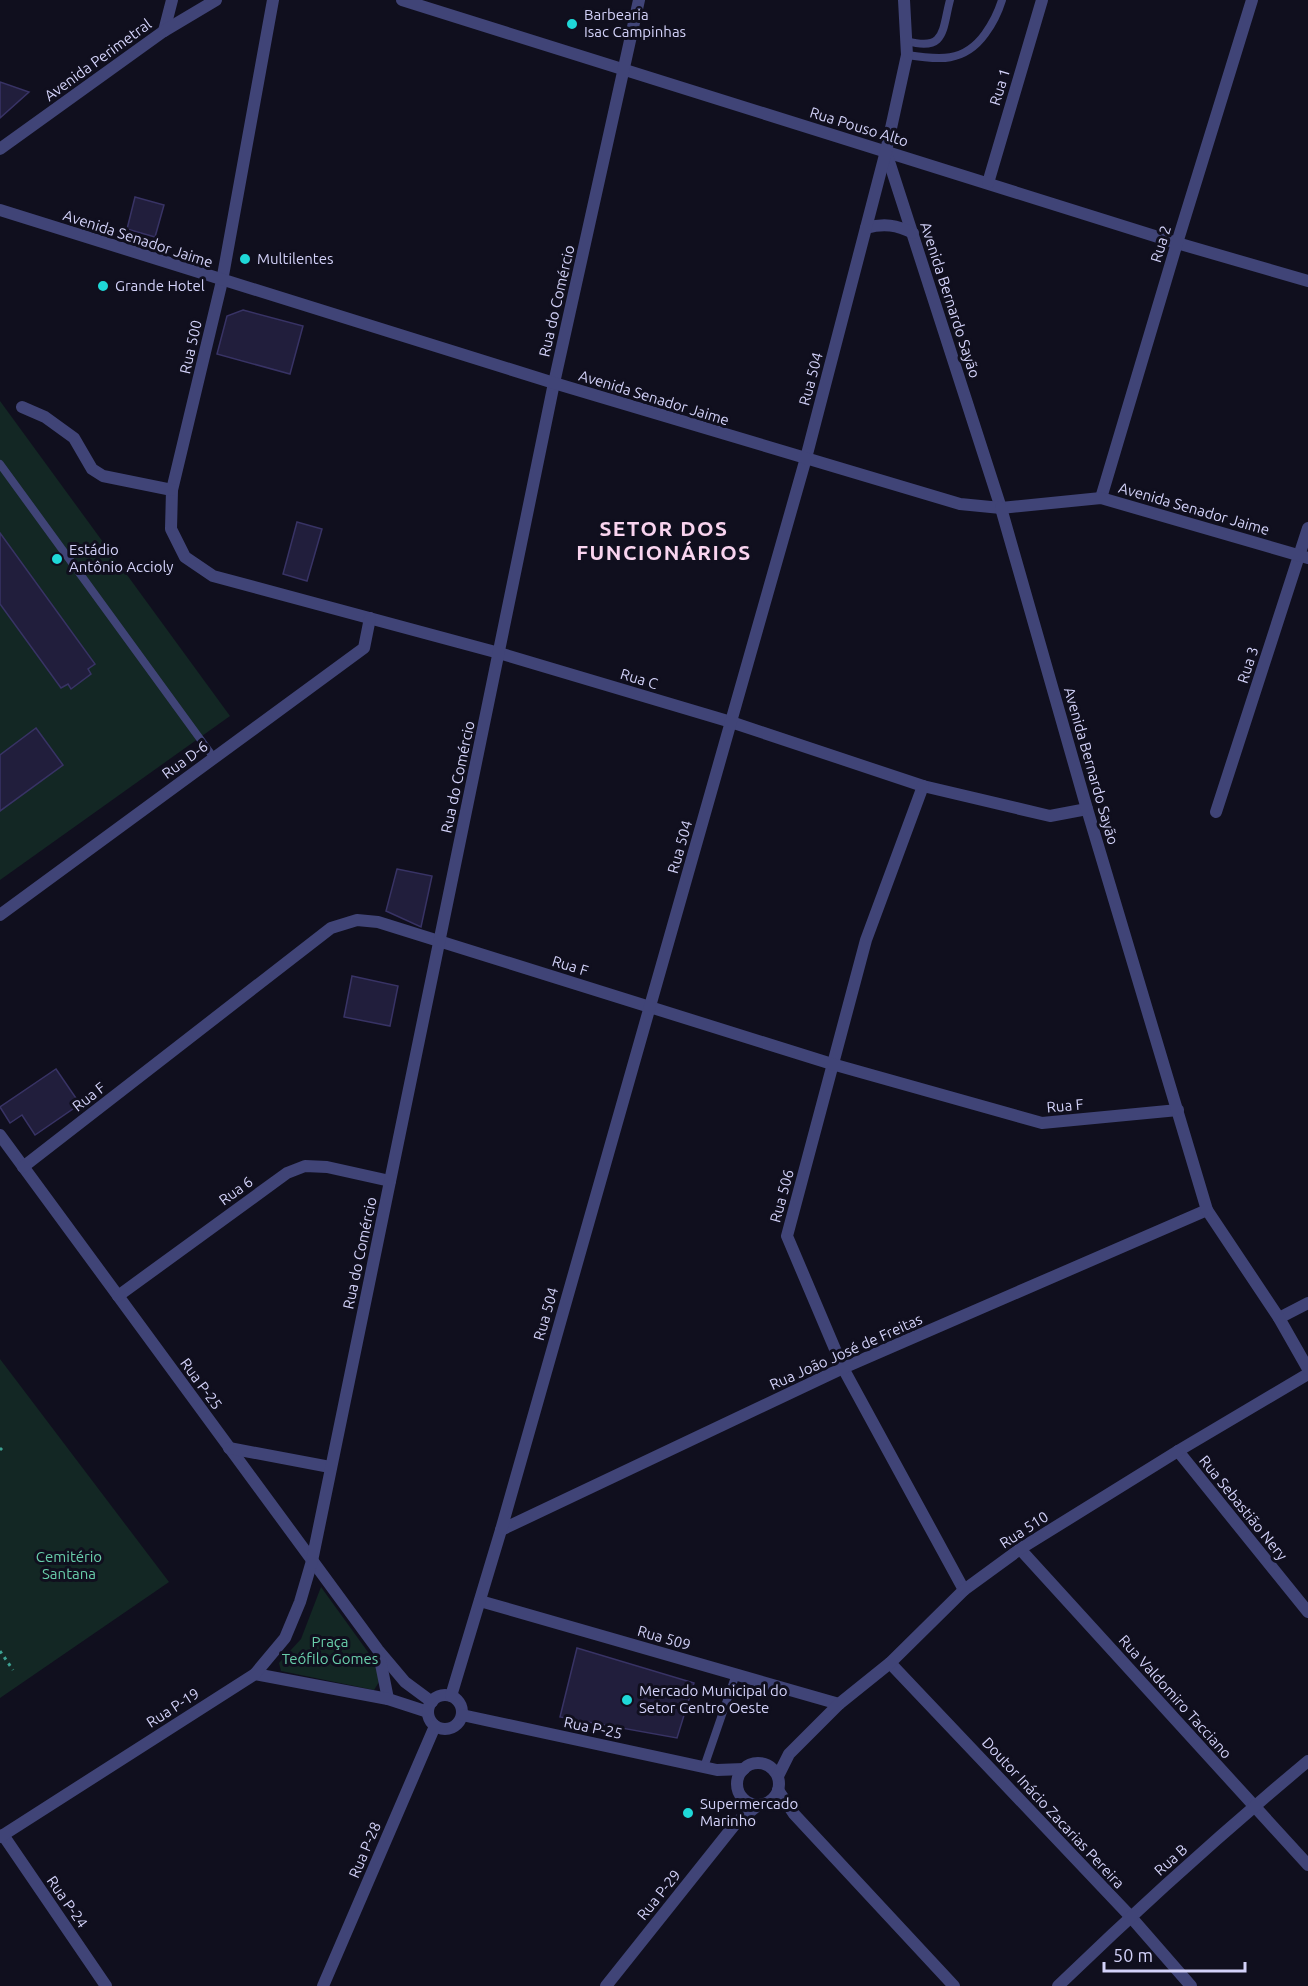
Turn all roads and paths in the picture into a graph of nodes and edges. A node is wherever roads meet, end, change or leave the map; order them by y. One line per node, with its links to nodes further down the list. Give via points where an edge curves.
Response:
1 (172, 0): 11 (street)
2 (216, 0): 11 (street, Avenida Perimetral)
3 (273, 0): 22 (street, Rua 500)
4 (402, 0): 14 (street, Rua Pouso Alto)
5 (639, 0): 14 (street, Rua do Comércio)
6 (904, 0): 12 (street, Rua 504)
7 (950, 0): 12 (lane, via 939,39 920,45)
8 (1002, 0): 13 (lane, via 998,16 976,46 962,55)
9 (1042, 0): 17 (street, Rua 1)
10 (1252, 0): 21 (street, Rua 2)
11 (164, 32): 15 (street, Avenida Perimetral)
12 (907, 41): 13 (street, Rua 504)
13 (907, 55): 16 (street, Rua 504)
14 (624, 70): 16 (street, Rua Pouso Alto); 24 (street, Rua do Comércio)
15 (0, 149)
16 (886, 151): 17 (street, Rua Pouso Alto); 19 (street, Rua 504); 20 (street, Avenida Bernardo Sayão)
17 (988, 183): 21 (street, Rua Pouso Alto)
18 (0, 210): 22 (street, Avenida Senador Jaime)
19 (866, 228): 20 (street, via 891,225); 26 (street, Rua 504)
20 (914, 233): 30 (street, Avenida Bernardo Sayão)
21 (1177, 243): 23 (street, Rua Pouso Alto); 29 (street, Rua 2)
22 (222, 281): 24 (street, Avenida Senador Jaime); 28 (street, Rua 500)
23 (1308, 281)
24 (554, 383): 26 (street, Avenida Senador Jaime); 35 (street, Rua do Comércio)
25 (22, 407): 28 (street, via 75,438 92,469 103,476)
26 (806, 458): 30 (street, Avenida Senador Jaime, via 960,504); 36 (street, Rua 504)
27 (0, 464): 37 (lane)
28 (172, 490): 32 (street, Rua 500, via 171,529)
29 (1101, 498): 30 (street, Avenida Senador Jaime); 33 (street, Avenida Senador Jaime)
30 (1001, 508): 39 (street, Avenida Bernardo Sayão)
31 (1308, 528): 33 (street, Rua 3)
32 (185, 556): 34 (street, Rua C, via 213,576)
33 (1304, 557): 40 (street, Rua 3)
34 (370, 618): 35 (street, Rua C); 37 (street, Rua D-6, via 364,648)
35 (500, 653): 36 (street, Rua C); 42 (street, Rua do Comércio)
36 (731, 722): 38 (street, Rua C); 43 (street, Rua 504)
37 (214, 758): 41 (street, Rua D-6)
38 (923, 786): 39 (street, Rua C, via 1050,816); 44 (street, Rua 506, via 866,940)
39 (1087, 809): 45 (street, Avenida Bernardo Sayão)
40 (1216, 812)
41 (0, 915)
42 (440, 940): 43 (street, Rua F); 47 (street, Rua F, via 378,922 357,920 331,928); 48 (street, Rua do Comércio)
43 (650, 1006): 44 (street, Rua F); 59 (street, Rua 504)
44 (832, 1064): 45 (street, Rua F, via 1042,1123); 53 (street, Rua 506, via 787,1236)
45 (1178, 1110): 49 (street, Avenida Bernardo Sayão)
46 (0, 1135): 47 (street, Rua P-25)
47 (23, 1167): 50 (street, Rua P-25)
48 (390, 1181): 50 (street, Rua 6, via 327,1167 305,1166 287,1173); 58 (street, Rua do Comércio)
49 (1207, 1210): 52 (street, Avenida Bernardo Sayão); 53 (street, Rua João José de Freitas)
50 (117, 1296): 56 (street, Rua P-25)
51 (1308, 1304): 52 (street)
52 (1279, 1318): 54 (street, Avenida Bernardo Sayão)
53 (843, 1368): 59 (street, Rua João José de Freitas); 62 (street, Rua 506)
54 (1308, 1369)
55 (1308, 1374): 57 (street, Rua 510)
56 (229, 1448): 58 (street); 61 (street, Rua P-25)
57 (1178, 1451): 60 (street, Rua 510); 64 (street, Rua Sebastião Nery)
58 (330, 1467): 61 (street, Rua do Comércio)
59 (501, 1530): 63 (street, Rua 504)
60 (1020, 1549): 62 (street, Rua 510); 87 (street, Rua Valdomiro Tacciano)
61 (312, 1561): 65 (street, Rua P-25); 69 (street, Rua P-19, via 285,1638)
62 (964, 1590): 67 (street, Rua 510)
63 (480, 1601): 70 (street, Rua 509); 71 (street, Rua 504)
64 (1308, 1612)
65 (378, 1650): 72 (street, Rua P-25); 74 (street, Rua P-25)
66 (0, 1651): 68 (path)
67 (890, 1663): 73 (street, Rua 510); 92 (street, Doutor Inácio Zacarias Pereira)
68 (14, 1670)
69 (255, 1674): 72 (street); 90 (street, Rua P-19)
70 (736, 1674): 73 (street, Rua 509); 80 (lane)
71 (451, 1696): 74 (street, via 443,1695); 75 (street, via 459,1702)
72 (388, 1699): 74 (street)
73 (839, 1704): 77 (street, Rua 510)
74 (430, 1707): 76 (street)
75 (462, 1715): 76 (street, via 453,1727); 80 (street, Rua P-25)
76 (435, 1726): 94 (street, Rua P-28)
77 (789, 1754): 79 (street, Rua 510); 83 (street, Rua 510)
78 (1308, 1761): 87 (street, Rua B)
79 (765, 1764): 81 (street, via 756,1763); 83 (street)
80 (704, 1767): 82 (street, Rua P-25)
81 (744, 1769): 82 (street, Rua P-25); 84 (street, via 739,1776)
82 (717, 1770): 84 (street, Rua P-25)
83 (778, 1776): 85 (street)
84 (739, 1789): 86 (street, via 746,1801); 89 (street)
85 (778, 1790): 86 (street); 88 (street)
86 (763, 1804): 88 (street); 89 (street, Rua P-29)
87 (1254, 1806): 91 (street, Rua Valdomiro Tacciano); 92 (street, Rua B)
88 (794, 1814): 96 (street)
89 (736, 1823): 95 (street, Rua P-29)
90 (1, 1836): 93 (street, Rua P-24)
91 (1308, 1865)
92 (1130, 1916): 97 (street, Rua B); 98 (street, Doutor Inácio Zacarias Pereira)
93 (106, 1986)
94 (323, 1986)
95 (606, 1986)
96 (954, 1986)
97 (1059, 1986)
98 (1191, 1986)

